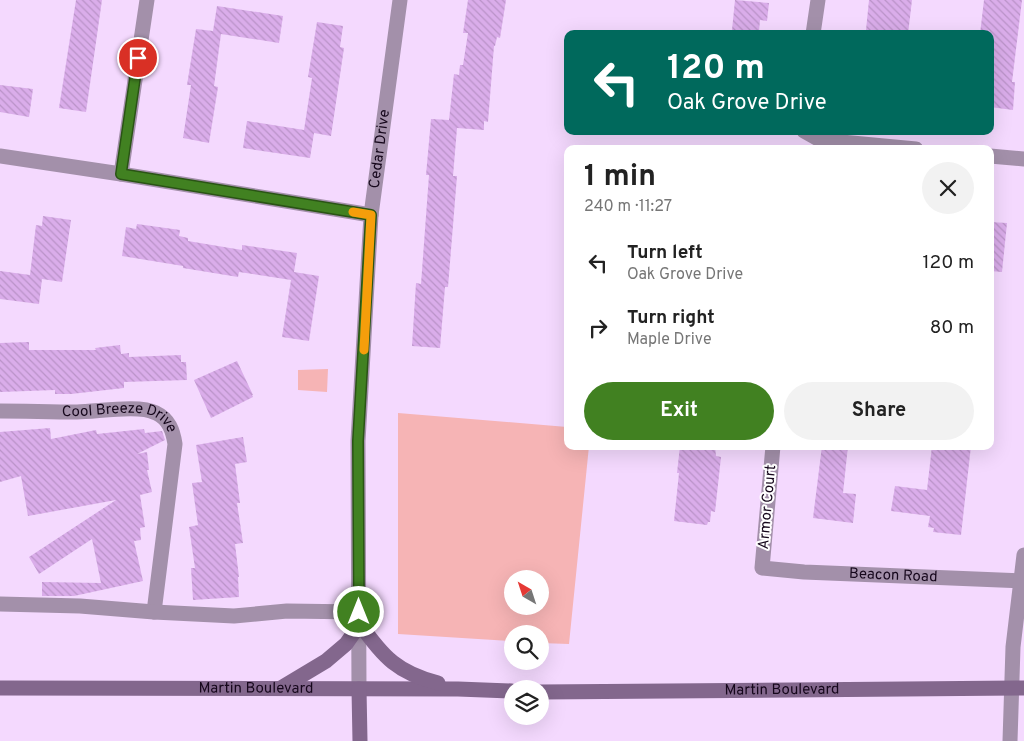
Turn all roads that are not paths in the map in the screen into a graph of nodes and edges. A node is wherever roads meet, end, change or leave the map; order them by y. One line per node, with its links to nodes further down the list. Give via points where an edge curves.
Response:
1 (147, 0): 10 (street)
2 (400, 0): 11 (street, Cedar Drive)
3 (818, 0): 4 (street)
4 (814, 30)
5 (811, 135): 6 (street, via 820,140)
6 (873, 145)
7 (0, 156): 10 (street)
8 (994, 156): 9 (street)
9 (1024, 159)
10 (121, 174): 11 (street)
11 (371, 215): 19 (street, Cedar Drive, via 358,441)
12 (0, 411): 18 (street, Cool Breeze Drive, via 142,409 157,413 168,424 175,444)
13 (773, 450): 15 (street, Armor Court)
14 (1024, 555): 16 (street)
15 (762, 568): 16 (street, Beacon Road)
16 (1023, 581): 22 (street, via 1013,647)
17 (0, 604): 18 (street)
18 (154, 612): 19 (street, via 234,616 287,611)
19 (359, 618): 21 (main road, via 346,644 326,661); 23 (street, Cedar Drive); 24 (main road, via 375,646 388,660 421,679)
20 (0, 688): 21 (main road, Martin Boulevard)
21 (281, 688): 23 (main road, Martin Boulevard)
22 (1018, 688): 26 (main road, Martin Boulevard); 28 (street)
23 (359, 689): 24 (main road, Martin Boulevard); 27 (main road)
24 (458, 689): 25 (main road, Martin Boulevard)
25 (504, 691)
26 (549, 692)
27 (360, 741)
28 (1010, 741)

